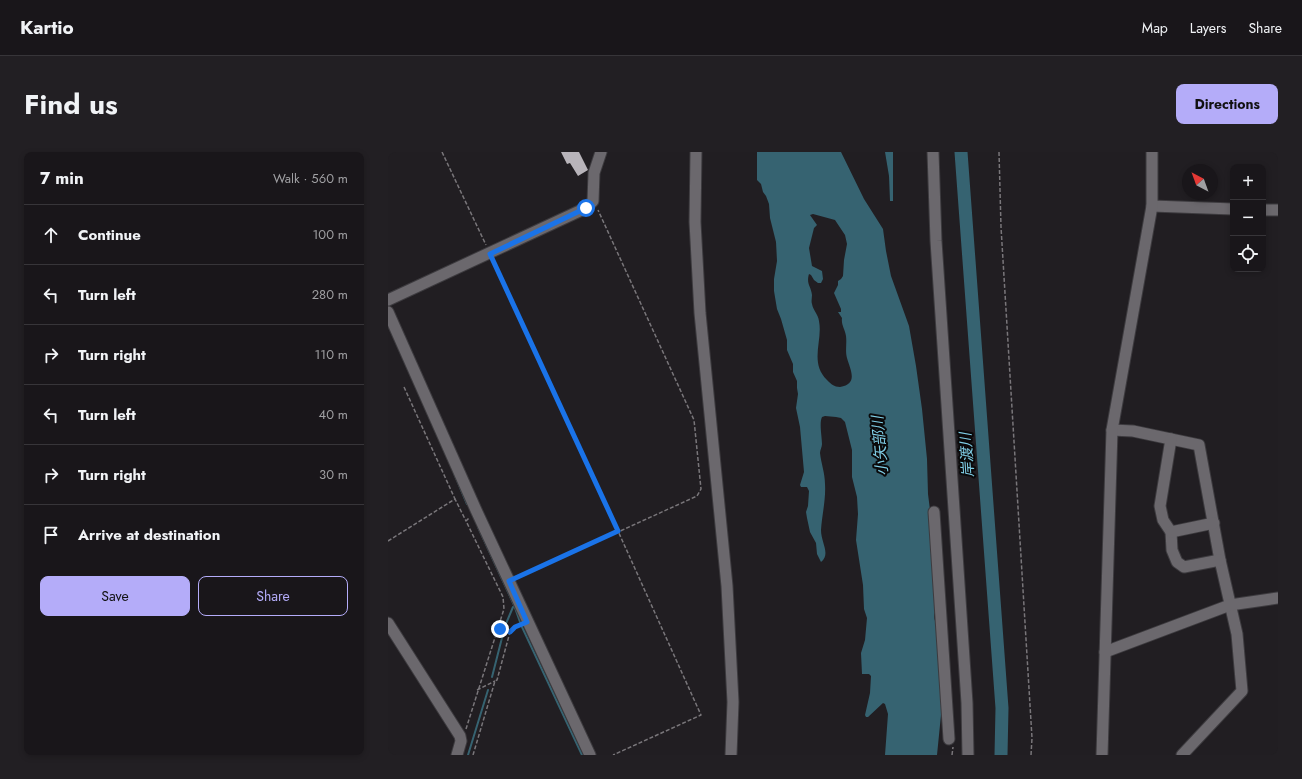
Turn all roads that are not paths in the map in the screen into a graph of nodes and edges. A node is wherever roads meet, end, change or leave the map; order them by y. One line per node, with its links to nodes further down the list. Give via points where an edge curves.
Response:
1 (696, 152): 25 (street, via 695,222 700,313 727,586 733,702)
2 (933, 152): 26 (street, via 936,241 967,703)
3 (1152, 152): 5 (street)
4 (600, 154): 9 (street, via 594,173 593,201 586,208)
5 (1152, 206): 6 (street); 12 (street)
6 (1230, 209)
7 (1266, 210): 8 (street)
8 (1278, 210)
9 (388, 300)
10 (388, 312): 11 (street)
11 (393, 332): 24 (street)
12 (1112, 430): 13 (street, via 1133,431); 21 (street)
13 (1171, 439): 15 (street, via 1199,445); 16 (street, via 1160,506 1163,520)
14 (934, 512): 22 (street)
15 (1214, 524): 16 (street); 17 (street)
16 (1172, 532): 17 (street, via 1172,550 1177,562 1184,567)
17 (1220, 560): 19 (street)
18 (1278, 598): 19 (street)
19 (1230, 605): 21 (street); 28 (street, via 1238,634 1242,691)
20 (388, 623): 23 (street, via 460,736)
21 (1105, 652): 27 (street)
22 (949, 739)
23 (457, 755)
24 (590, 755)
25 (731, 755)
26 (968, 755)
27 (1102, 755)
28 (1182, 755)

